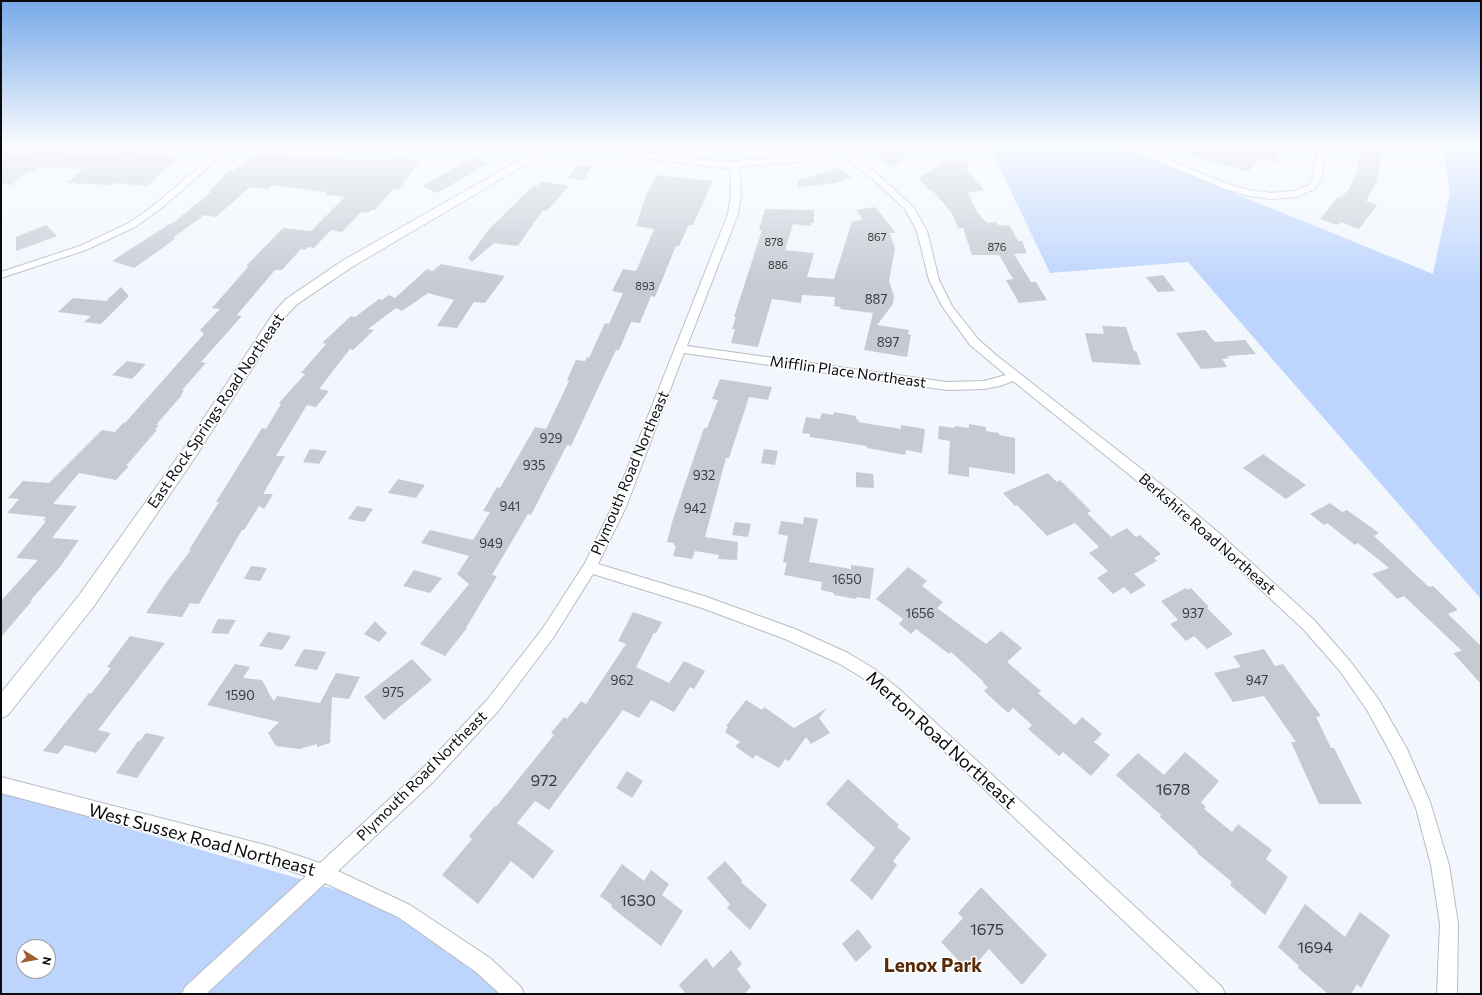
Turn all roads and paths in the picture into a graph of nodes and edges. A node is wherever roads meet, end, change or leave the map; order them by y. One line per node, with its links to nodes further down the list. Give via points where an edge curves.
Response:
1 (175, 191): 7 (street, via 132,225 83,248)
2 (473, 191): 11 (street, East Rock Springs Road Northeast, via 347,264 291,302 280,314 188,454 87,600)
3 (736, 191): 8 (street, Plymouth Road Northeast, via 733,214)
4 (891, 191): 9 (street, Berkshire Road Northeast, via 908,208 922,231 934,280 946,306 974,342)
5 (1244, 191): 6 (street, via 1271,196)
6 (1302, 191)
7 (1, 275)
8 (681, 349): 9 (street, Mifflin Place Northeast, via 947,386 984,385); 10 (street, Plymouth Road Northeast, via 619,507)
9 (1015, 376): 17 (street, Berkshire Road Northeast, via 1215,538 1309,625 1345,666 1373,705 1401,755 1424,808 1440,865 1449,924)
10 (590, 567): 13 (street, Plymouth Road Northeast, via 548,634 492,705 427,776); 16 (street, Merton Road Northeast, via 704,602 790,634 843,658 868,673 894,694)
11 (1, 708)
12 (1, 785): 13 (street, West Sussex Road Northeast, via 269,855)
13 (323, 873): 14 (street, Plymouth Road Northeast); 15 (street, West Sussex Road Northeast, via 404,911 483,965)
14 (192, 994)
15 (514, 994)
16 (1215, 994)
17 (1447, 994)

